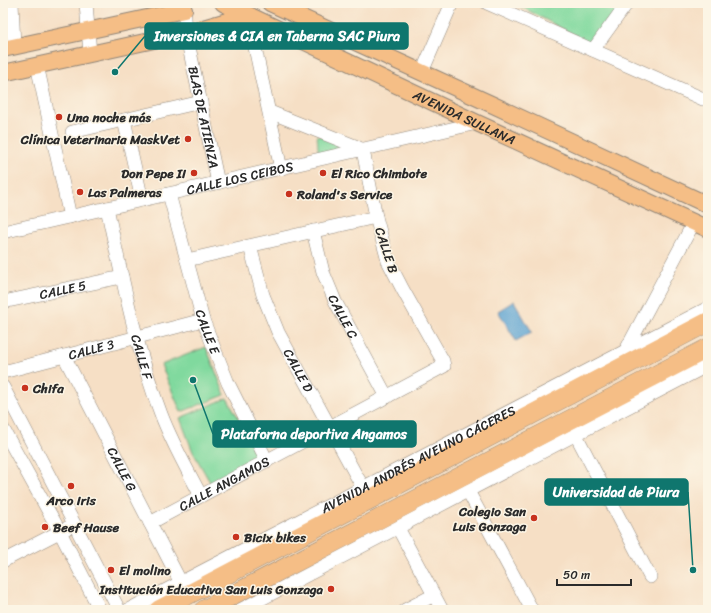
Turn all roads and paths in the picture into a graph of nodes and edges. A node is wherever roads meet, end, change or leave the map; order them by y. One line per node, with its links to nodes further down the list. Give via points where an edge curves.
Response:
1 (12, 3): 12 (street)
2 (86, 3): 10 (street)
3 (223, 3): 9 (main road, AVENIDA SULLANA)
4 (270, 3): 16 (main road, AVENIDA SULLANA)
5 (452, 3): 16 (street)
6 (487, 3): 13 (street)
7 (629, 4): 13 (street)
8 (184, 6): 10 (main road); 11 (street, BLAS DE ATIENZA)
9 (248, 15): 11 (main road); 21 (street); 23 (main road, AVENIDA SULLANA)
10 (87, 30): 12 (main road); 14 (street)
11 (186, 33): 14 (main road); 19 (street, BLAS DE ATIENZA)
12 (9, 47)
13 (593, 50): 18 (street)
14 (90, 54): 15 (main road)
15 (37, 65): 17 (main road); 32 (street)
16 (422, 72): 20 (main road, AVENIDA SULLANA)
17 (3, 73)
18 (705, 97)
19 (201, 102): 22 (street); 27 (street, BLAS DE ATIENZA)
20 (491, 104): 23 (main road); 30 (main road, AVENIDA SULLANA)
21 (270, 112): 25 (street); 26 (street)
22 (124, 120): 24 (street); 29 (street)
23 (477, 123): 25 (street, CALLE LOS CEIBOS); 34 (main road, AVENIDA SULLANA)
24 (72, 132)
25 (363, 150): 26 (street, CALLE LOS CEIBOS); 33 (street, CALLE B)
26 (281, 169): 27 (street, CALLE LOS CEIBOS)
27 (218, 183): 28 (street, CALLE LOS CEIBOS)
28 (169, 194): 29 (street, CALLE LOS CEIBOS); 38 (street, CALLE E)
29 (142, 200): 31 (street, CALLE LOS CEIBOS)
30 (708, 205)
31 (107, 208): 32 (street, CALLE LOS CEIBOS); 39 (street, CALLE F)
32 (70, 217): 36 (street, CALLE LOS CEIBOS)
33 (376, 217): 35 (street); 48 (street, CALLE B, via 388,261)
34 (701, 225): 46 (street)
35 (313, 231): 37 (street); 52 (street, CALLE C, via 323,272 335,301)
36 (3, 232)
37 (250, 246): 38 (street); 53 (street, CALLE D, via 263,295 273,319)
38 (187, 260): 42 (street, CALLE E)
39 (122, 277): 40 (street, CALLE 5); 44 (street, CALLE F)
40 (3, 302)
41 (708, 308): 46 (street, AVENIDA ANDRÉS AVELINO CÁCERES)
42 (203, 320): 44 (street, CALLE 3); 56 (street, CALLE E, via 225,377)
43 (708, 322): 71 (highway, AVENIDA ANDRÉS AVELINO CÁCERES)
44 (137, 337): 47 (street, CALLE 3); 59 (street, CALLE F, via 164,421 177,452)
45 (708, 348): 72 (highway)
46 (626, 350): 57 (street, AVENIDA ANDRÉS AVELINO CÁCERES)
47 (64, 356): 50 (street, CALLE 3); 60 (street, CALLE G)
48 (444, 363): 52 (street, CALLE ANGAMOS, via 444,366)
49 (708, 365): 55 (street)
50 (3, 372)
51 (3, 387): 61 (street)
52 (387, 397): 53 (street, CALLE ANGAMOS)
53 (330, 427): 56 (street, CALLE ANGAMOS); 57 (street, CALLE D)
54 (3, 429): 63 (street)
55 (576, 435): 58 (street); 65 (street)
56 (267, 461): 59 (street, CALLE ANGAMOS)
57 (364, 488): 66 (street, AVENIDA ANDRÉS AVELINO CÁCERES)
58 (468, 491): 62 (street); 76 (street)
59 (201, 496): 60 (street, CALLE ANGAMOS)
60 (150, 523): 66 (street, CALLE G)
61 (74, 524): 63 (street); 69 (street)
62 (398, 528): 67 (street); 73 (street)
63 (60, 532): 64 (street); 68 (street)
64 (3, 561)
65 (650, 577)
66 (181, 582): 70 (street, AVENIDA ANDRÉS AVELINO CÁCERES)
67 (434, 595): 74 (street); 75 (street)
68 (100, 610)
69 (119, 610)
70 (128, 610)
71 (159, 610)
72 (204, 610)
73 (240, 610)
74 (405, 610)
75 (442, 610)
76 (532, 610)

